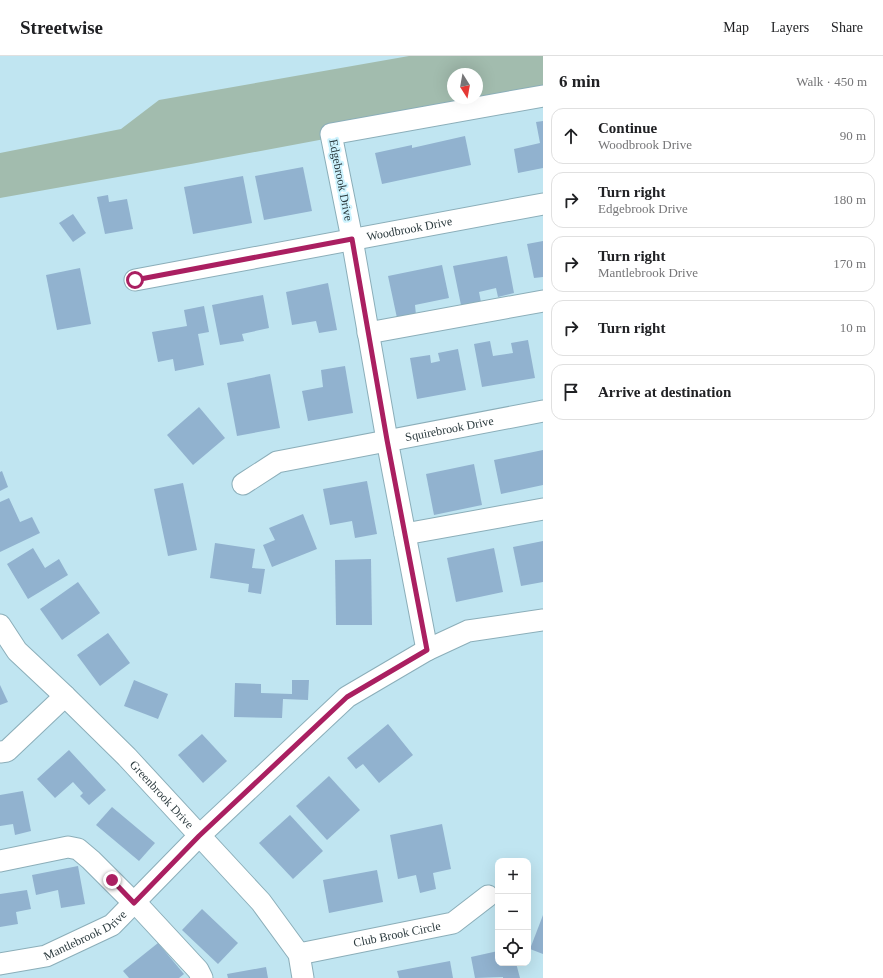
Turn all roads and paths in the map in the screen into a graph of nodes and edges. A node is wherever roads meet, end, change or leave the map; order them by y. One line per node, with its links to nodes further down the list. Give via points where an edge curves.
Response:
1 (543, 96): 3 (street, Edgebrook Drive, via 331,134)
2 (543, 204): 3 (street, Woodbrook Drive)
3 (352, 239): 4 (street, Woodbrook Drive); 6 (street, Edgebrook Drive)
4 (135, 280)
5 (543, 301): 6 (street)
6 (368, 334): 8 (street, Edgebrook Drive)
7 (543, 411): 8 (street, Squirebrook Drive)
8 (387, 440): 9 (street, Squirebrook Drive, via 277,462); 11 (street, Edgebrook Drive)
9 (243, 484)
10 (543, 509): 11 (street)
11 (405, 534): 14 (street, Edgebrook Drive)
12 (543, 620): 14 (street, Mantlebrook Drive, via 468,630)
13 (0, 626): 15 (street, Greenbrook Drive, via 17,651)
14 (427, 650): 17 (street, Mantlebrook Drive, via 347,697)
15 (65, 696): 16 (street, via 7,751); 17 (street, Greenbrook Drive, via 127,757)
16 (0, 752)
17 (199, 836): 20 (street, Mantlebrook Drive); 21 (street, Greenbrook Drive, via 261,902)
18 (0, 861): 20 (street, via 68,847 78,850)
19 (488, 896): 21 (street, Club Brook Circle, via 453,923)
20 (135, 902): 22 (street, Mantlebrook Drive, via 112,925 46,956); 23 (street, via 198,970)
21 (299, 954): 24 (street, Greenbrook Drive)
22 (0, 964)
23 (202, 978)
24 (303, 978)

